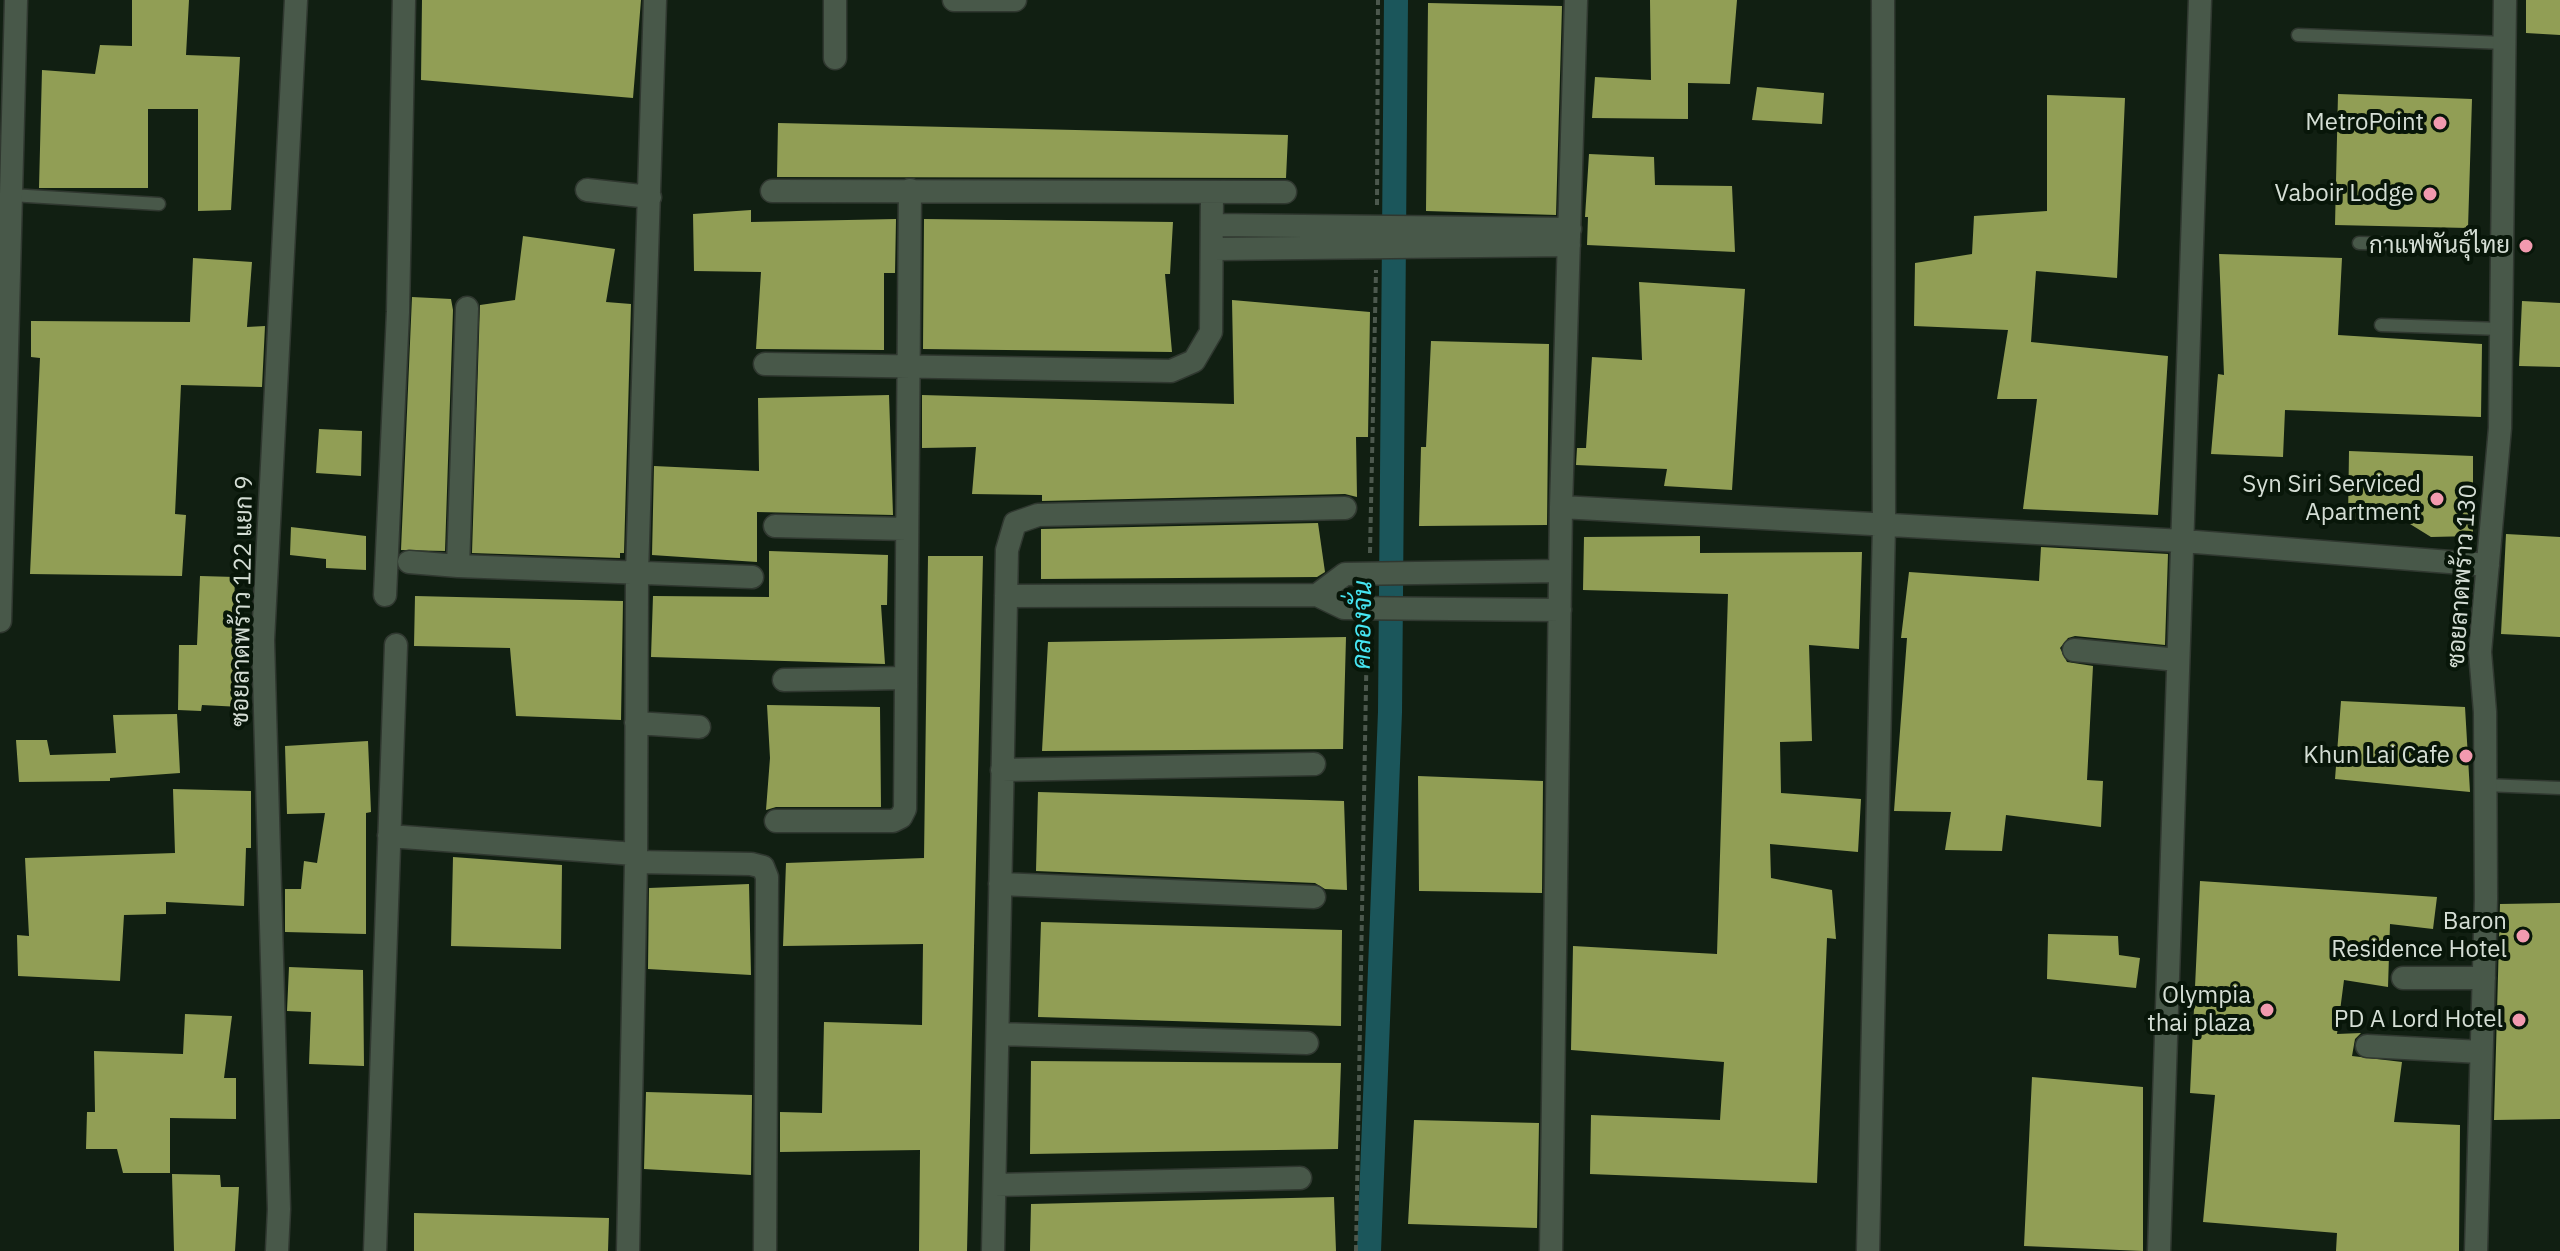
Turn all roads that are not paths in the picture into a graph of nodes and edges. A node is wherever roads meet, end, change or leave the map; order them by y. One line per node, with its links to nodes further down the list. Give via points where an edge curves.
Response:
1 (16, 0): 20 (street)
2 (296, 0): 75 (street, ซอยลาดพร้าว 122 แยก 9, via 263,640)
3 (404, 0): 46 (street)
4 (655, 0): 21 (street)
5 (835, 0): 14 (street)
6 (954, 0): 7 (street)
7 (1015, 0)
8 (1576, 0): 25 (street)
9 (1883, 0): 36 (street)
10 (2200, 0): 39 (street)
11 (2505, 0): 13 (street, ซอยลาดพร้าว 130)
12 (2298, 35): 13 (lane)
13 (2505, 43): 27 (street, ซอยลาดพร้าว 130)
14 (835, 58)
15 (587, 190): 21 (street)
16 (910, 190): 17 (street); 18 (street); 33 (street)
17 (772, 191)
18 (1212, 192): 19 (street); 23 (street)
19 (1285, 192)
20 (11, 195): 22 (lane); 50 (street)
21 (650, 197): 44 (street)
22 (159, 204)
23 (1214, 225): 24 (street); 28 (street)
24 (1368, 237): 25 (street); 28 (street)
25 (1569, 237): 34 (street)
26 (2359, 243): 27 (lane)
27 (2502, 247): 31 (street, ซอยลาดพร้าว 130)
28 (1214, 249): 33 (street, via 1211,332 1194,361 1171,371)
29 (467, 308): 42 (street)
30 (2381, 325): 31 (lane)
31 (2501, 329): 41 (street, ซอยลาดพร้าว 130, via 2500,428)
32 (765, 364): 33 (street)
33 (906, 364): 38 (street)
34 (1561, 507): 36 (street); 43 (street)
35 (1345, 508): 48 (street, via 1038,515 1015,523 1007,550)
36 (1884, 525): 39 (street); 81 (street)
37 (775, 526): 38 (street)
38 (906, 529): 54 (street)
39 (2183, 541): 41 (street); 53 (street)
40 (409, 562): 42 (street)
41 (2488, 565): 60 (street, ซอยลาดพร้าว 130, via 2480,652)
42 (458, 566): 44 (street)
43 (1560, 571): 47 (street, via 1345,574); 49 (street)
44 (637, 573): 45 (street); 56 (street)
45 (752, 577)
46 (385, 595)
47 (1317, 595): 48 (street); 49 (street, via 1344,608)
48 (1006, 596): 59 (street)
49 (1560, 610): 80 (street)
50 (0, 621)
51 (396, 645): 63 (street)
52 (2074, 650): 53 (street)
53 (2178, 660): 82 (street)
54 (905, 678): 55 (street); 62 (street, via 901,817)
55 (784, 680)
56 (636, 723): 57 (street); 64 (street)
57 (699, 727)
58 (1314, 764): 59 (street)
59 (1002, 770): 65 (street)
60 (2485, 785): 61 (lane); 68 (street, ซอยลาดพร้าว 130)
61 (2560, 788)
62 (776, 821)
63 (389, 836): 64 (street); 76 (street)
64 (636, 858): 77 (street); 78 (street, via 751,864 763,867 767,877)
65 (1000, 884): 66 (street); 69 (street)
66 (1314, 897)
67 (2403, 978): 68 (street)
68 (2484, 978): 72 (street, ซอยลาดพร้าว 130)
69 (998, 1034): 70 (street); 74 (street)
70 (1307, 1043)
71 (2367, 1046): 72 (street)
72 (2481, 1052): 83 (street, ซอยลาดพร้าว 130)
73 (1300, 1178): 74 (street)
74 (995, 1185): 79 (street)
75 (277, 1251)
76 (375, 1251)
77 (628, 1251)
78 (765, 1251)
79 (993, 1251)
80 (1551, 1251)
81 (1868, 1251)
82 (2159, 1251)
83 (2476, 1251)

